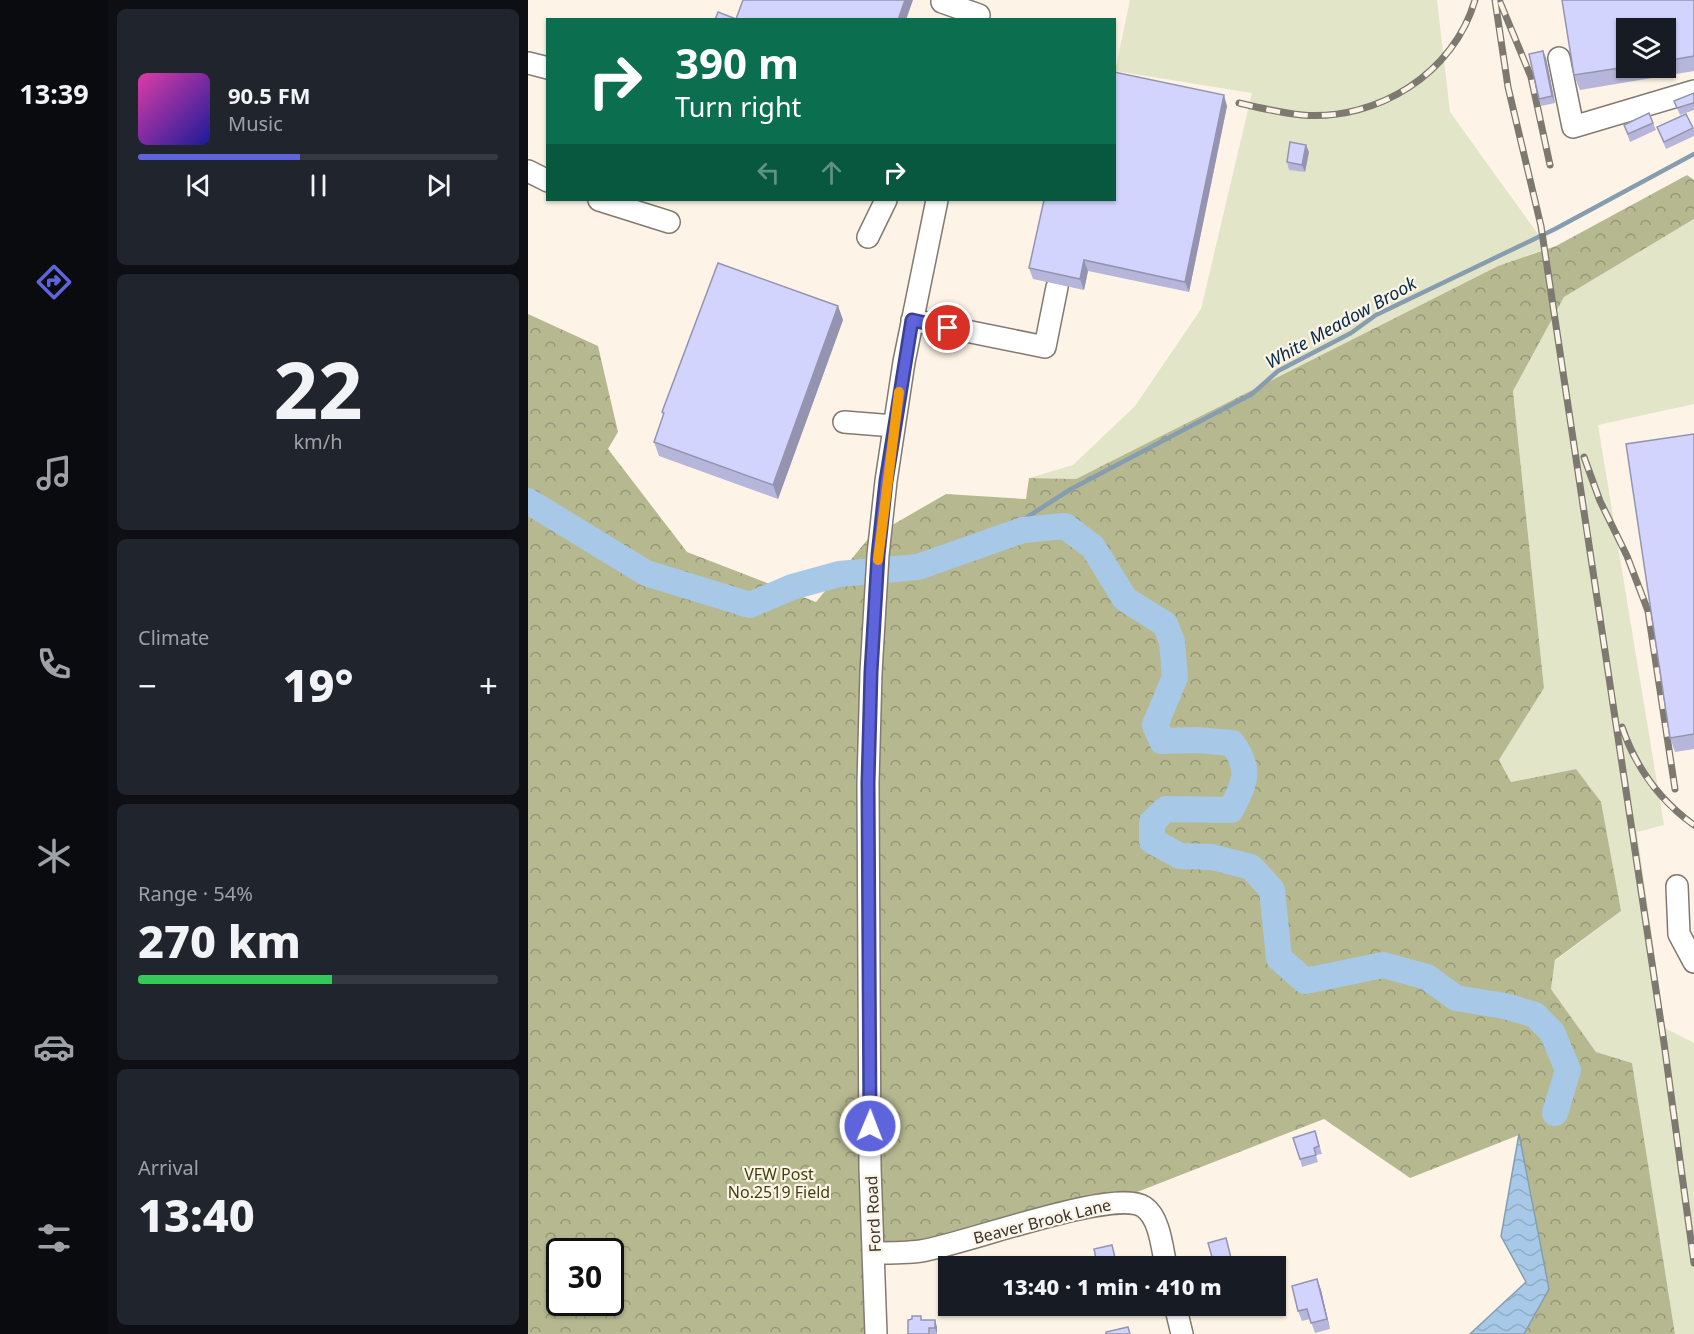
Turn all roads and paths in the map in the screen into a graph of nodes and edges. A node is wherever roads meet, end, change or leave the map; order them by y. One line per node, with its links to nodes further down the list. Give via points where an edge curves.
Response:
1 (940, 7): 2 (street)
2 (981, 12)
3 (1559, 58): 6 (street, via 1573,127)
4 (528, 63): 5 (street)
5 (546, 68)
6 (1694, 91)
7 (528, 171): 8 (street)
8 (546, 180)
9 (602, 201): 12 (street)
10 (937, 201): 15 (street, Ford Road)
11 (885, 203): 13 (street)
12 (669, 222)
13 (868, 237)
14 (1058, 287): 15 (street, via 1045,347)
15 (912, 320): 17 (street, Ford Road)
16 (844, 422): 17 (street)
17 (894, 426): 20 (street, Ford Road, via 878,555 868,783)
18 (1677, 886): 19 (street, via 1679,934)
19 (1694, 962)
20 (874, 1253): 21 (street, Beaver Brook Lane, via 920,1251 1122,1201 1143,1206 1153,1215); 23 (street, Ford Road)
21 (1163, 1256)
22 (1178, 1316): 24 (street)
23 (876, 1334)
24 (1182, 1334)

